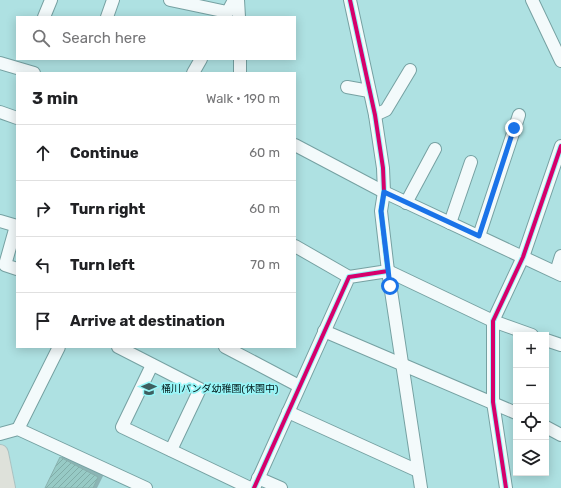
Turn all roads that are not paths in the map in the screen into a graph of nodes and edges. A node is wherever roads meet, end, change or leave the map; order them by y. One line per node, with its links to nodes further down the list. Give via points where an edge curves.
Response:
1 (50, 0): 9 (street)
2 (113, 0): 10 (street)
3 (170, 0): 8 (street)
4 (234, 0): 8 (street)
5 (238, 0): 11 (street)
6 (350, 0): 21 (street)
7 (532, 0): 14 (street)
8 (226, 14)
9 (44, 16)
10 (107, 16)
11 (239, 16)
12 (200, 60): 18 (street)
13 (240, 60): 19 (street)
14 (561, 61)
15 (0, 63): 17 (street)
16 (410, 70): 23 (street, via 386,110)
17 (31, 72)
18 (194, 72)
19 (240, 72)
20 (347, 87): 21 (street)
21 (369, 91): 23 (street)
22 (0, 112): 25 (street)
23 (375, 115): 30 (street)
24 (519, 115): 36 (street)
25 (16, 118)
26 (561, 146): 39 (street)
27 (296, 147): 30 (street)
28 (435, 149): 31 (street)
29 (471, 162): 33 (street)
30 (384, 192): 31 (street); 41 (street, via 381,211)
31 (406, 203): 33 (street)
32 (0, 221): 34 (street)
33 (450, 223): 36 (street)
34 (16, 226)
35 (16, 229): 40 (street, via 5,265)
36 (479, 236): 39 (street)
37 (296, 247): 43 (street)
38 (561, 256): 42 (street)
39 (523, 257): 42 (street); 44 (street)
40 (16, 269)
41 (388, 271): 43 (street); 44 (street); 53 (street)
42 (559, 274)
43 (349, 277): 45 (street)
44 (493, 321): 46 (street); 55 (street)
45 (324, 331): 53 (street); 54 (street)
46 (524, 332)
47 (549, 341): 48 (street)
48 (561, 345)
49 (58, 348): 59 (street)
50 (120, 348): 52 (street)
51 (227, 348): 54 (street)
52 (152, 365): 62 (street, via 200,389); 62 (street, via 122,427)
53 (403, 365): 55 (street); 64 (street)
54 (299, 386): 56 (street)
55 (493, 402): 57 (street); 71 (street)
56 (288, 412): 64 (street); 65 (street)
57 (513, 412)
58 (549, 428): 61 (street)
59 (18, 429): 60 (street); 67 (street)
60 (0, 434)
61 (561, 434)
62 (171, 450): 68 (street)
63 (0, 453): 66 (main road)
64 (418, 472): 70 (street)
65 (256, 483): 69 (street)
66 (7, 488)
67 (146, 488)
68 (250, 488)
69 (281, 488)
70 (421, 488)
71 (506, 488)

